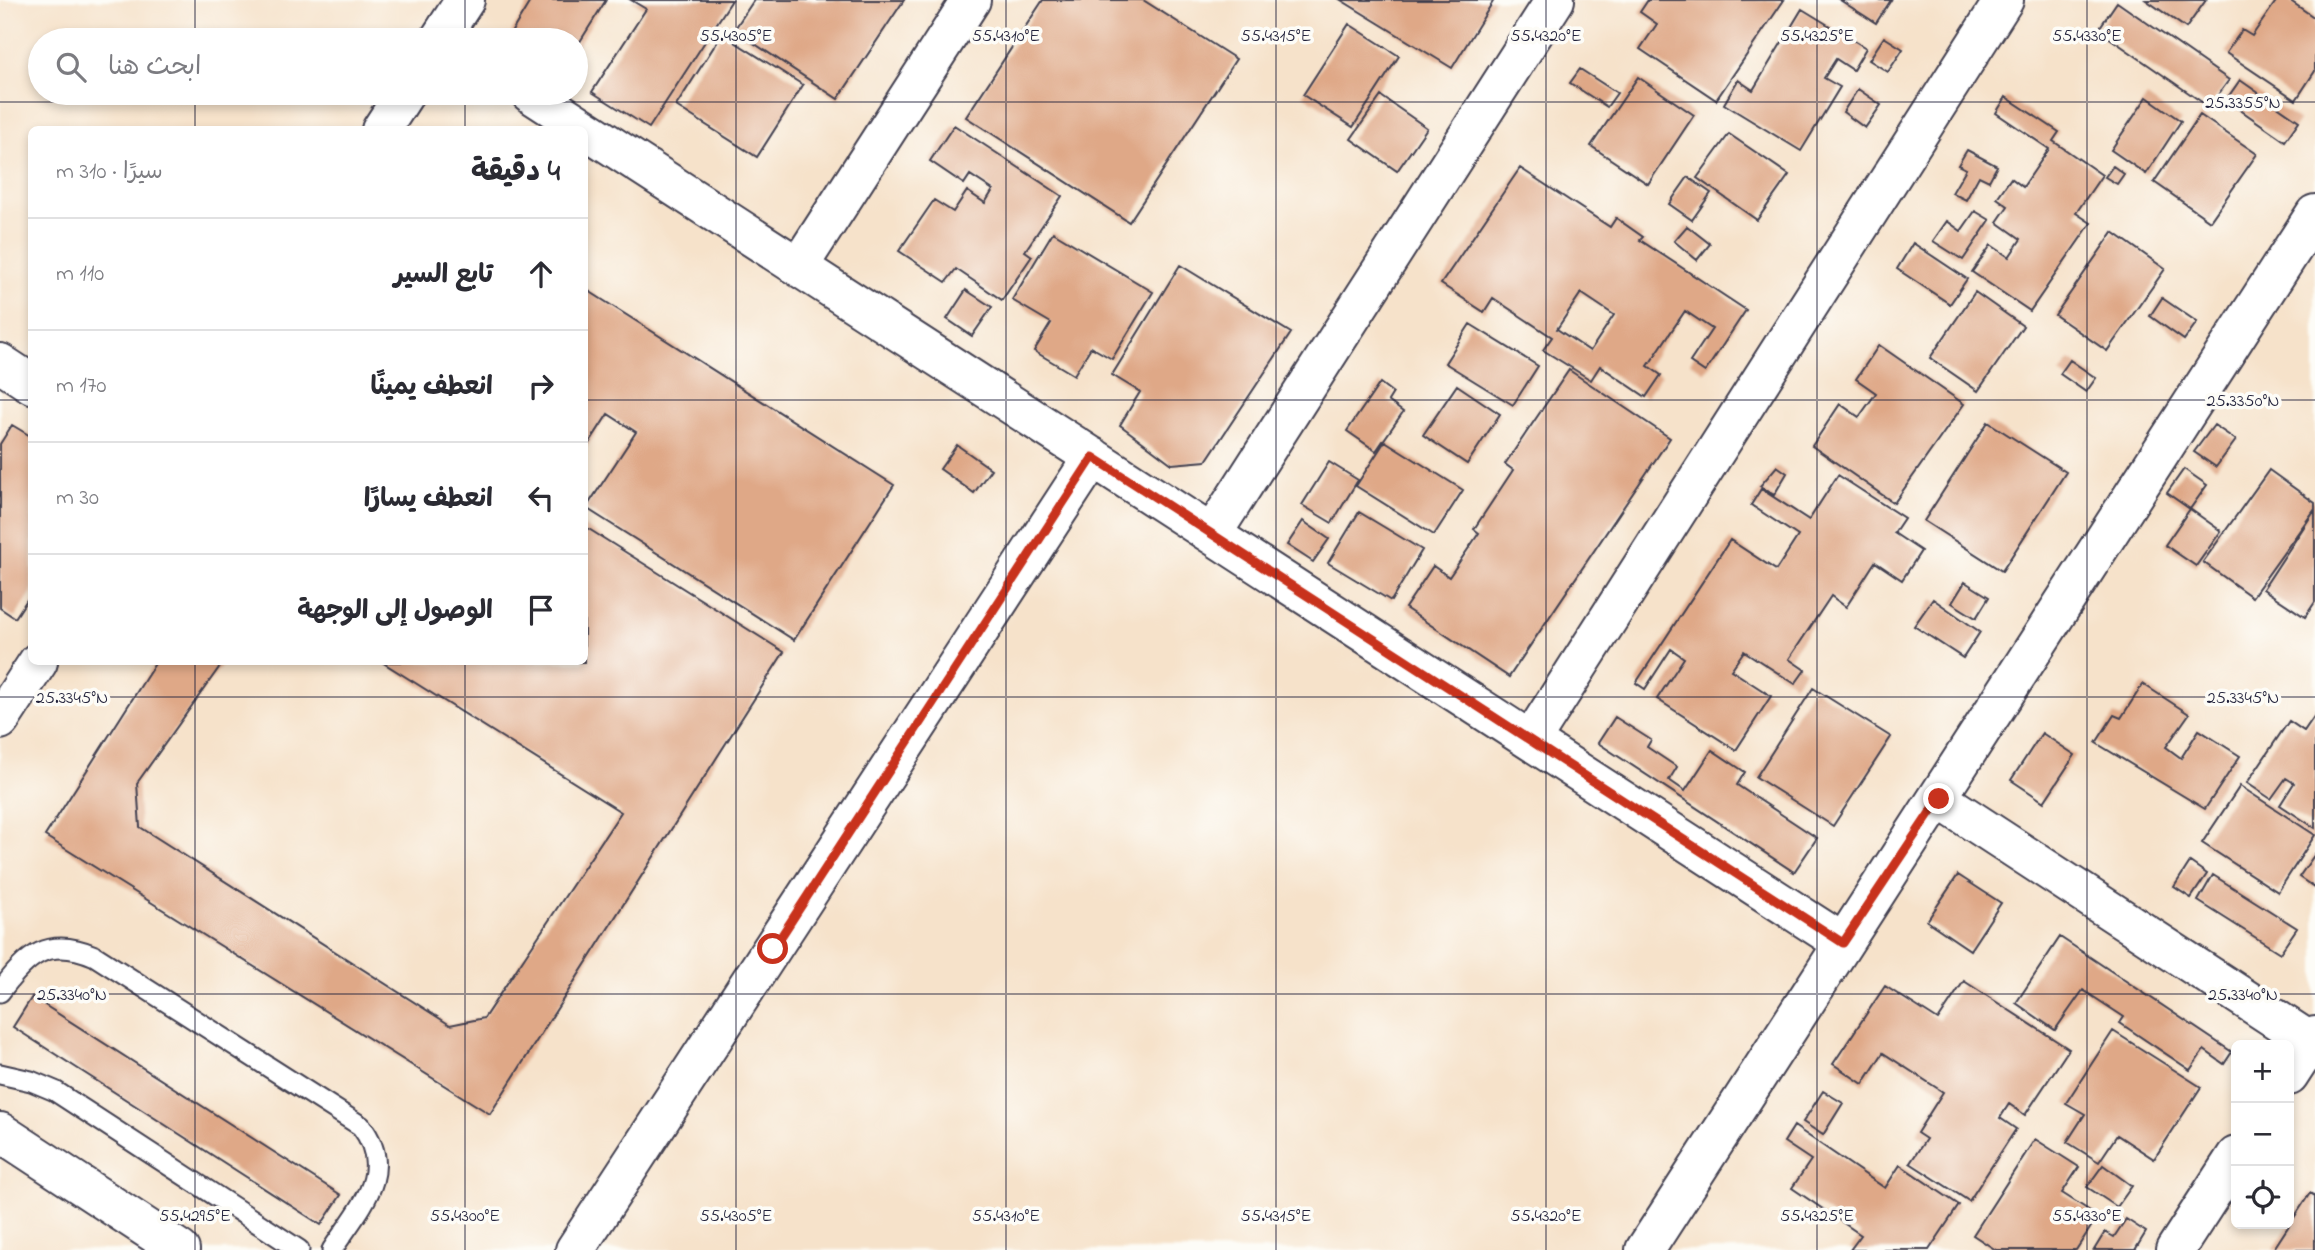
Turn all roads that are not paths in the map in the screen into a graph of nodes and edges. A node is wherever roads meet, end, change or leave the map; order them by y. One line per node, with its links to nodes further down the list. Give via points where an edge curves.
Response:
1 (465, 0): 5 (street)
2 (971, 0): 12 (street)
3 (1556, 0): 16 (street)
4 (2004, 0): 19 (street)
5 (449, 28)
6 (397, 105): 8 (street)
7 (549, 105): 9 (street)
8 (384, 126)
9 (581, 126)
10 (588, 130): 12 (street)
11 (2315, 215): 20 (street)
12 (799, 266): 15 (street)
13 (0, 363): 14 (street)
14 (28, 381)
15 (1093, 457): 16 (street); 31 (street)
16 (1212, 534): 19 (street)
17 (36, 665): 18 (street)
18 (0, 720)
19 (1531, 740): 21 (street)
20 (1939, 799): 21 (street); 23 (street)
21 (1843, 943): 32 (street)
22 (0, 992): 30 (lane, via 20,965 36,953 55,947 76,948 362,1126 374,1147 377,1171)
23 (2313, 1039): 24 (street)
24 (2294, 1068)
25 (0, 1074): 29 (lane, via 55,1091)
26 (4, 1144): 28 (street)
27 (2231, 1164): 33 (street)
28 (180, 1250)
29 (299, 1250)
30 (332, 1250)
31 (575, 1250)
32 (1645, 1250)
33 (2175, 1250)

